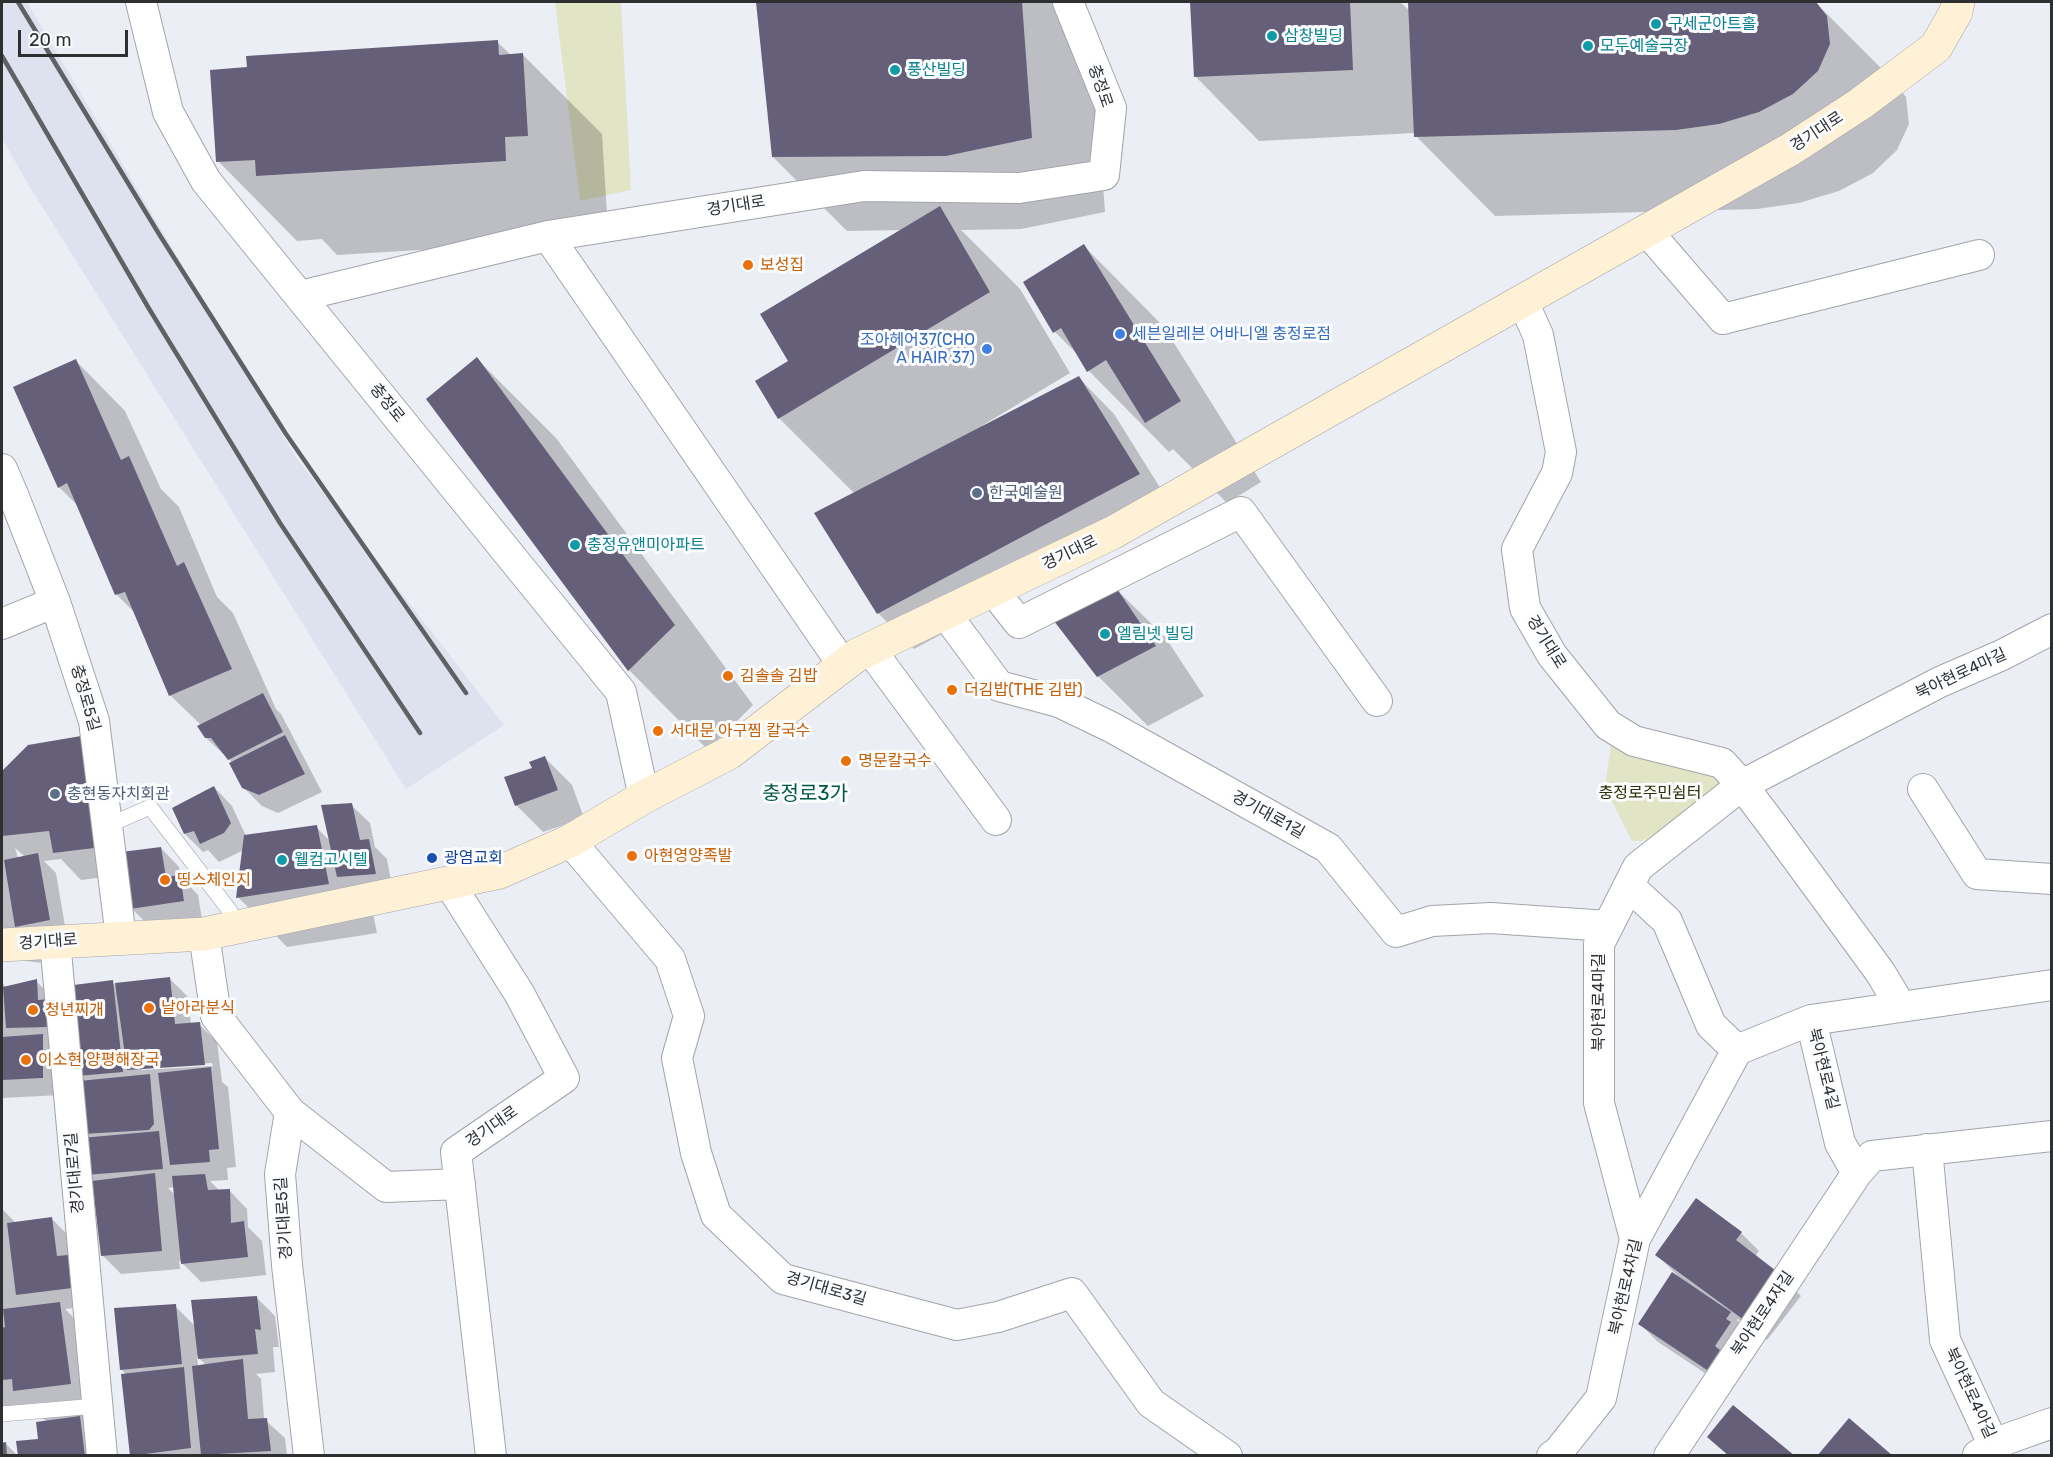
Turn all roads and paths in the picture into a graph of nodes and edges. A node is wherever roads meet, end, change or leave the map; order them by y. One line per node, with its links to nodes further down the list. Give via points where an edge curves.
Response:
1 (141, 2): 8 (street, 충정로, via 168,112 206,181)
2 (1068, 2): 4 (street, 충정로, via 1111,108)
3 (1958, 2): 5 (main road, 경기대로, via 1936,47 1860,104 1791,149)
4 (1104, 175): 6 (street, 경기대로, via 1019,188 864,186)
5 (1647, 231): 7 (street, via 1723,319); 9 (main road, 경기대로)
6 (548, 236): 8 (street, 경기대로); 16 (street)
7 (1979, 255)
8 (300, 296): 20 (street, 충정로, via 621,692)
9 (1523, 302): 11 (main road, 경기대로, via 1112,533); 18 (street, 경기대로, via 1538,335 1561,453 1557,473 1517,549 1525,608 1552,655 1608,725 1634,741 1722,764)
10 (2, 469): 12 (street, 충정로5길)
11 (993, 590): 13 (main road, 경기대로); 17 (street, via 1019,623 1241,512)
12 (55, 602): 14 (street); 22 (street, 충정로5길, via 94,721)
13 (945, 613): 16 (main road, 경기대로); 27 (street, 경기대로1길, via 999,686 1059,702 1111,726 1328,848 1396,932 1432,921 1491,918)
14 (2, 624)
15 (2052, 629): 18 (street, 북아현로4마길, via 1940,682)
16 (857, 657): 20 (main road, 경기대로, via 729,753); 21 (street)
17 (1377, 701)
18 (1742, 785): 26 (street, 북아현로4마길, via 1638,867); 34 (street)
19 (1923, 789): 24 (street, via 1977,874)
20 (644, 797): 23 (main road, 경기대로)
21 (996, 820)
22 (107, 826): 28 (lane, via 150,807 230,911); 30 (street, 충정로5길)
23 (570, 841): 25 (main road, 경기대로, via 500,872); 50 (street, 경기대로3길, via 670,959 689,1016 677,1058 696,1153 716,1215 783,1279 957,1325 998,1317 1072,1293 1151,1403)
24 (2052, 879)
25 (449, 883): 28 (main road, 경기대로); 41 (street, 경기대로, via 519,993 564,1078 456,1152)
26 (1629, 886): 27 (street, 북아현로4마길); 36 (street, via 1667,921 1711,1025)
27 (1608, 926): 42 (street, 북아현로4마길, via 1599,944 1599,1103)
28 (238, 927): 29 (main road, 경기대로)
29 (204, 934): 30 (main road, 경기대로); 37 (street, via 216,1016)
30 (122, 938): 31 (main road, 경기대로)
31 (55, 941): 32 (main road, 경기대로); 43 (street, 경기대로7길)
32 (2, 945)
33 (2052, 984): 34 (street)
34 (1902, 1007): 35 (street)
35 (1811, 1020): 36 (street, 북아현로4길); 40 (street, 북아현로4길, via 1840,1143)
36 (1737, 1050): 42 (street, 북아현로4차길)
37 (290, 1112): 41 (street, via 386,1186); 48 (street, 경기대로5길, via 280,1174)
38 (2052, 1136): 39 (street)
39 (1927, 1149): 40 (street, via 1872,1156); 46 (street, 북아현로4아길, via 1945,1340)
40 (1857, 1173): 52 (street, 북아현로4자길)
41 (460, 1184): 49 (street, 경기대로)
42 (1635, 1239): 51 (street, 북아현로4차길, via 1601,1398)
43 (96, 1406): 44 (lane); 47 (street, 경기대로7길)
44 (2, 1414)
45 (2052, 1423): 46 (street, 북아현로4아길)
46 (1986, 1451)
47 (102, 1455)
48 (309, 1455)
49 (491, 1455)
50 (1227, 1455)
51 (1552, 1455)
52 (1669, 1455)

